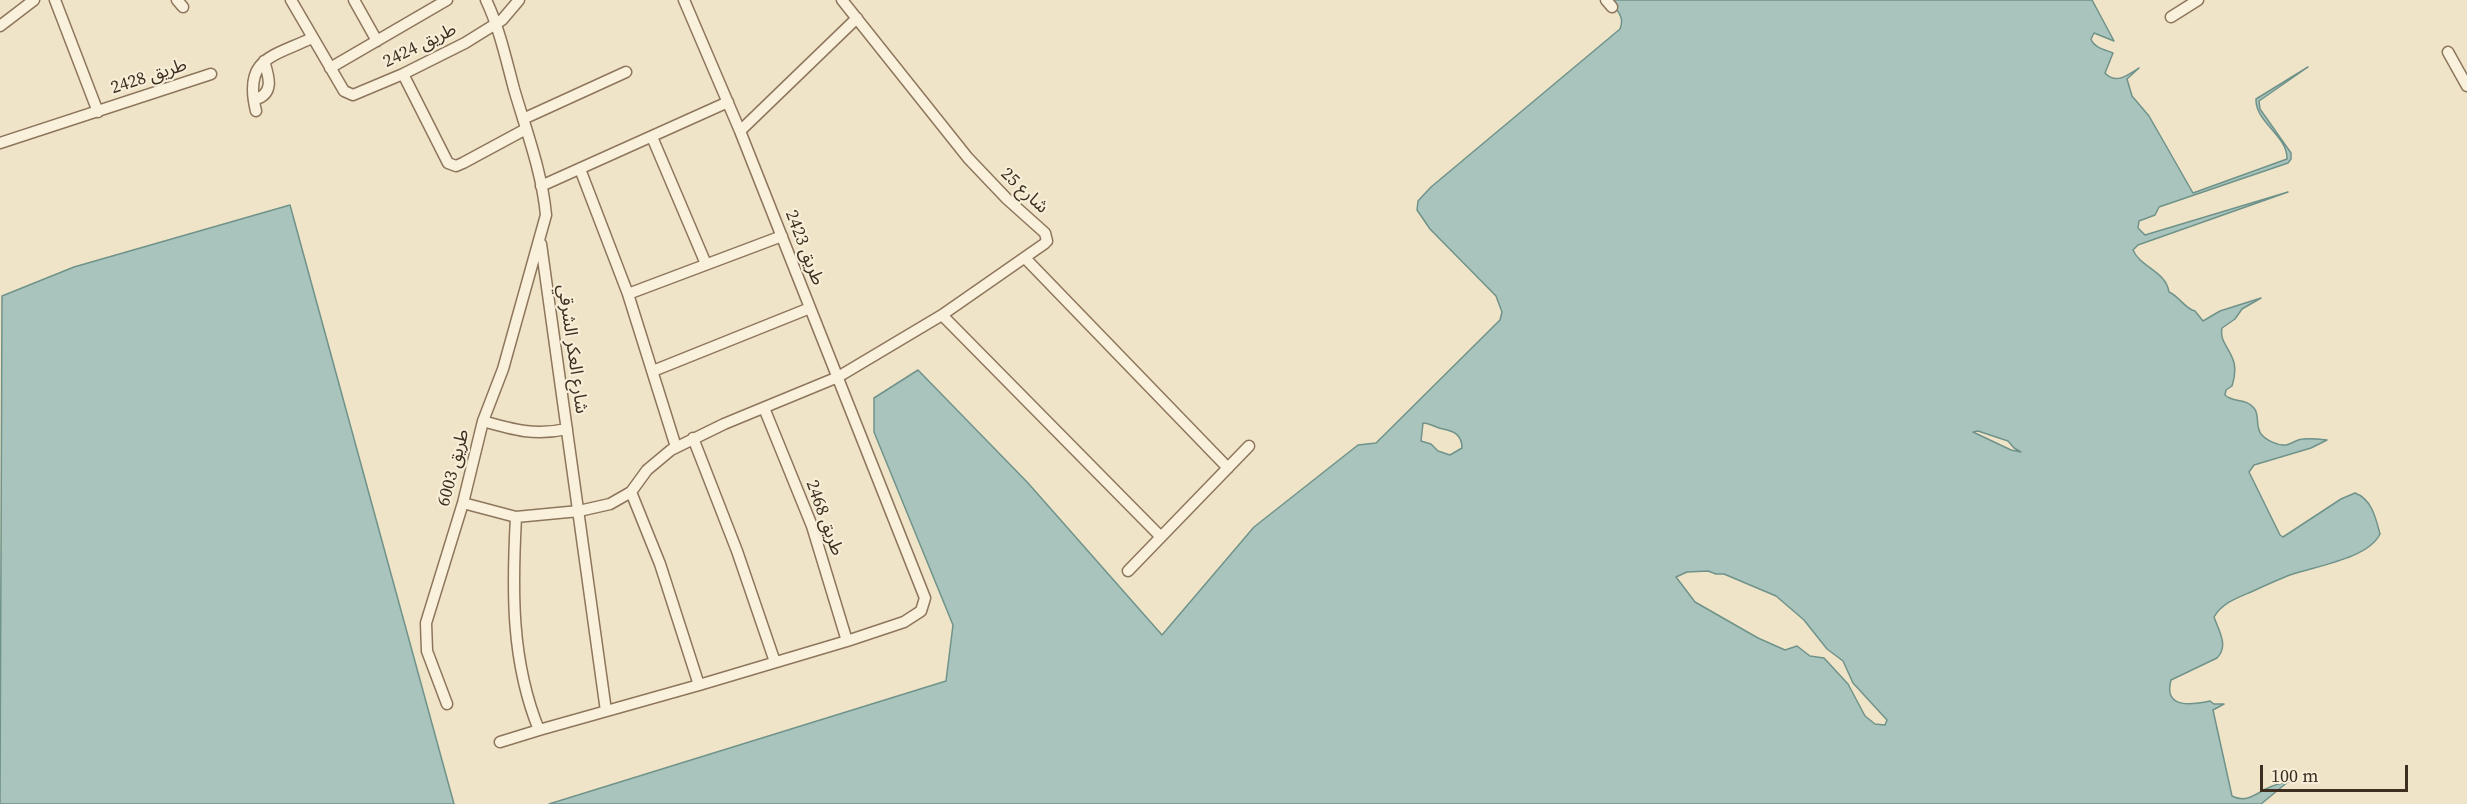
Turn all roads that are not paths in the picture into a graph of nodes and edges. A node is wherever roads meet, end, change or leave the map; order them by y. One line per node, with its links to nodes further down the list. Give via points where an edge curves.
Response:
1 (34, 0): 14 (street)
2 (55, 0): 27 (street, طريق 2428)
3 (291, 0): 15 (street)
4 (355, 0): 16 (street)
5 (486, 0): 13 (street, شارع العكر الشرقي)
6 (519, 0): 13 (street, طريق 2424)
7 (684, 0): 25 (street, طريق 2423)
8 (842, 0): 12 (street, شارع 25)
9 (2198, 0): 11 (street)
10 (440, 2): 16 (street)
11 (2171, 17)
12 (856, 18): 29 (street); 36 (street, شارع 25, via 968,158 1045,233 1047,241)
13 (496, 25): 22 (street, طريق 2424); 28 (street, شارع العكر الشرقي)
14 (0, 26)
15 (312, 38): 18 (street); 19 (street)
16 (377, 41): 19 (street)
17 (2448, 52): 23 (street)
18 (264, 61): 24 (street, via 254,76); 24 (street, via 270,84 263,96)
19 (330, 68): 22 (street, طريق 2424, via 349,94)
20 (626, 72): 28 (street)
21 (211, 74): 27 (street, طريق 2428)
22 (403, 74): 28 (street, via 448,163 463,163)
23 (2467, 86)
24 (254, 100): 26 (street)
25 (728, 102): 29 (street, طريق 2423); 30 (street)
26 (256, 111)
27 (98, 112): 31 (street, طريق 2428)
28 (524, 124): 33 (street, شارع العكر الشرقي)
29 (740, 131): 34 (street, طريق 2423)
30 (652, 136): 32 (street); 37 (street)
31 (0, 143)
32 (580, 169): 33 (street); 38 (street)
33 (541, 186): 35 (street, شارع العكر الشرقي, via 546,215)
34 (782, 236): 37 (street); 39 (street, طريق 2423)
35 (540, 240): 44 (street, طريق 6003, via 503,369); 45 (street, شارع العكر الشرقي)
36 (1025, 258): 40 (street, شارع 25); 49 (street)
37 (706, 264): 38 (street)
38 (628, 294): 41 (street)
39 (810, 308): 41 (street); 42 (street, طريق 2423)
40 (942, 315): 42 (street, شارع 25); 54 (street)
41 (653, 371): 48 (street)
42 (838, 377): 43 (street, شارع 25); 56 (street, طريق 2423, via 925,598 921,611 914,617)
43 (764, 408): 46 (street, شارع 25); 56 (street, طريق 2468, via 812,526)
44 (483, 421): 45 (street, via 522,432 546,434); 51 (street, طريق 6003)
45 (567, 429): 52 (street, شارع العكر الشرقي)
46 (693, 438): 48 (street, شارع 25); 57 (street)
47 (1249, 446): 49 (street)
48 (676, 447): 50 (street, شارع 25, via 653,463)
49 (1227, 468): 54 (street)
50 (631, 492): 52 (street, via 610,504); 58 (street, via 660,564)
51 (463, 503): 53 (street); 59 (street, طريق 6003, via 424,635)
52 (579, 511): 53 (street); 60 (street, شارع العكر الشرقي)
53 (516, 517): 61 (street, via 514,629)
54 (1161, 537): 55 (street)
55 (1128, 571)
56 (847, 641): 57 (street)
57 (774, 662): 58 (street)
58 (699, 685): 60 (street)
59 (447, 704)
60 (606, 711): 61 (street)
61 (539, 730): 62 (street)
62 (500, 742)

